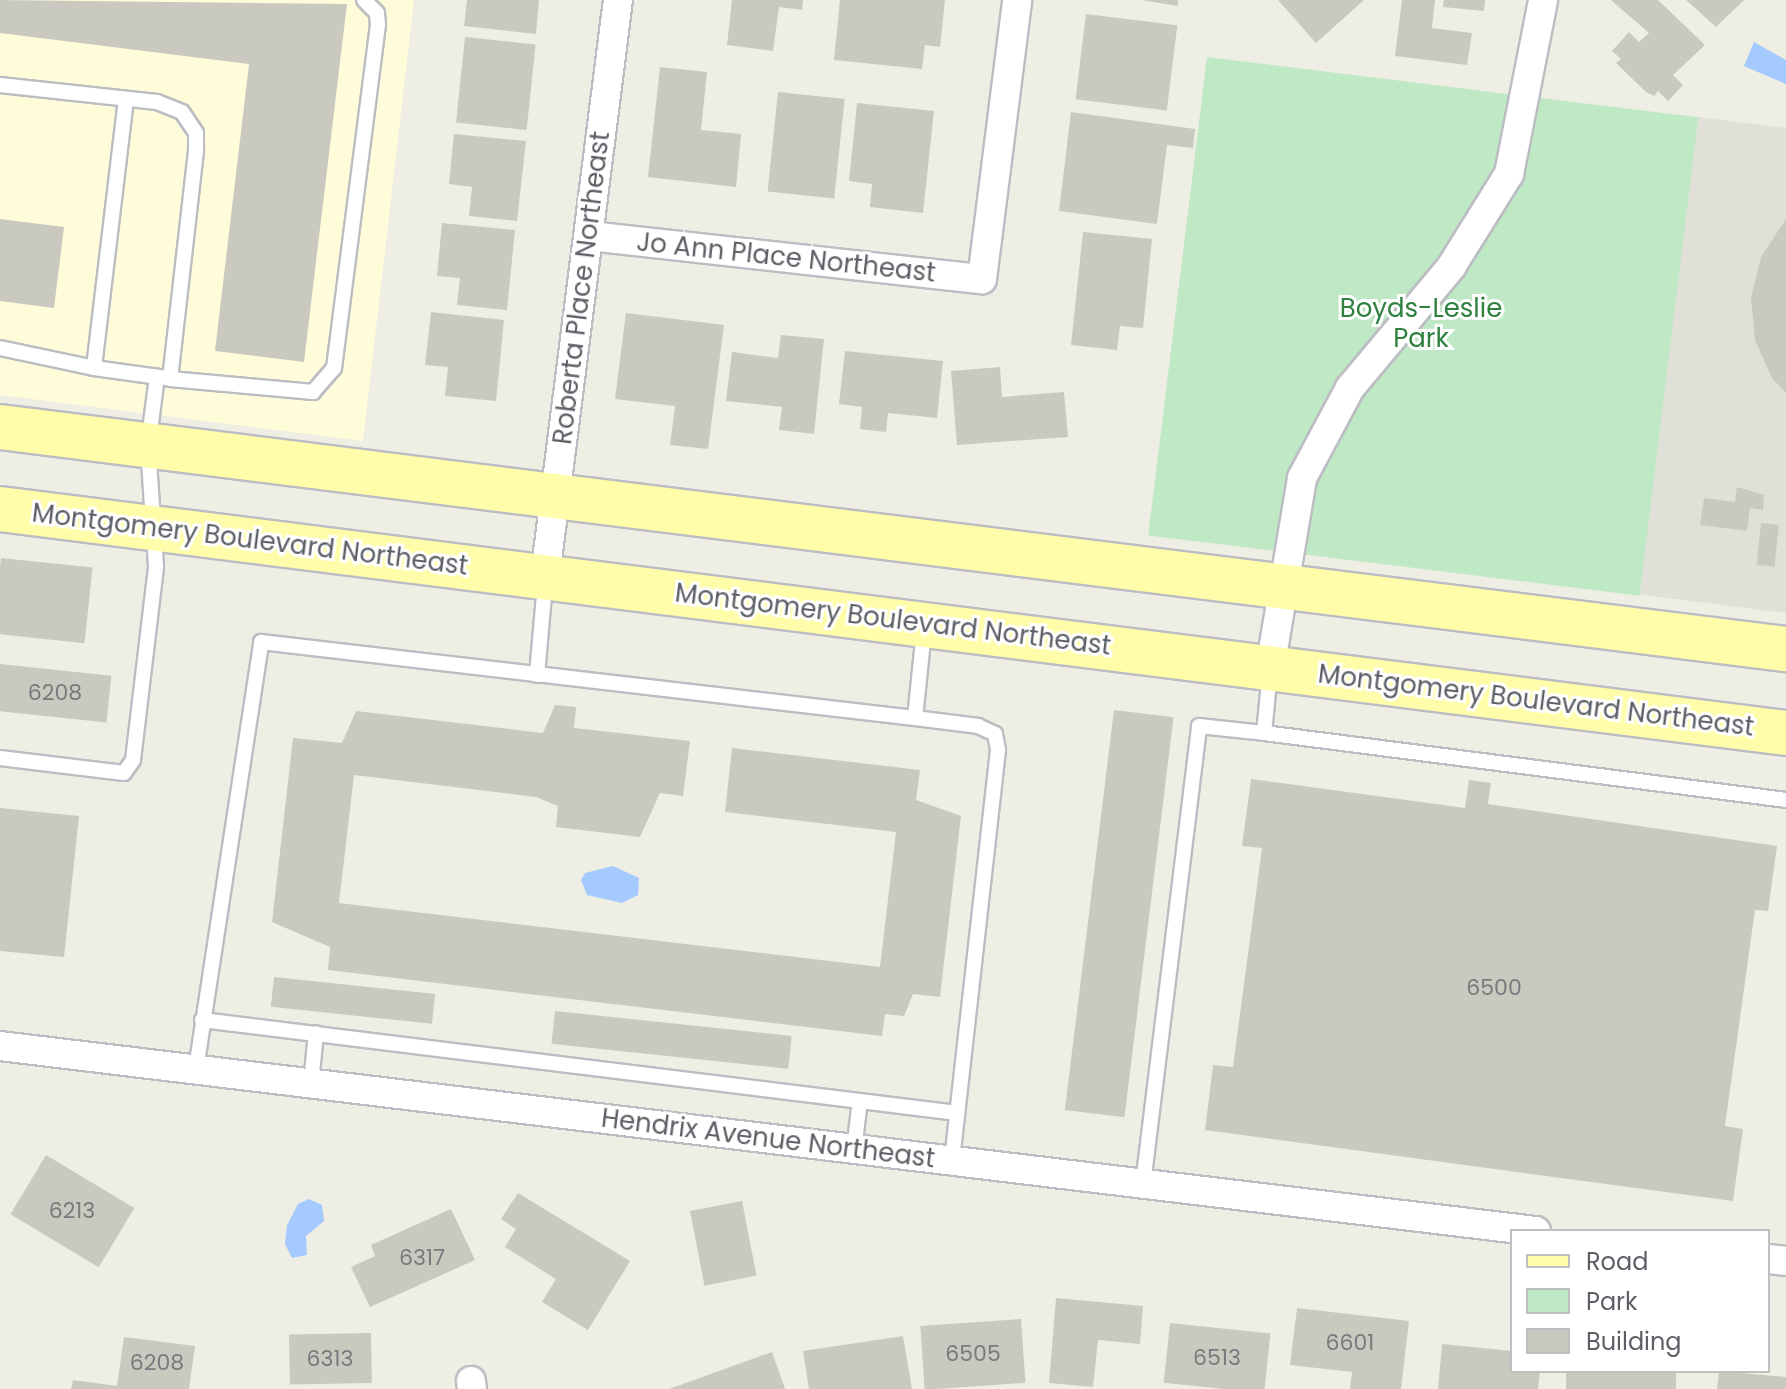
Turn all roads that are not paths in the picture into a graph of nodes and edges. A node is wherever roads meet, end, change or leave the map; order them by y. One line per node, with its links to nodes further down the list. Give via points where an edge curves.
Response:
1 (364, 0): 10 (lane, via 377,13 378,25 334,368 320,388 304,394)
2 (618, 0): 7 (street, Roberta Place Northeast)
3 (1017, 0): 7 (street, Jo Ann Place Northeast, via 982,279)
4 (1543, 0): 17 (street, via 1509,174 1451,267 1350,388 1302,478)
5 (0, 85): 6 (lane)
6 (126, 99): 9 (lane); 10 (lane, via 173,106 196,133)
7 (590, 236): 13 (street, Roberta Place Northeast)
8 (0, 348): 9 (lane)
9 (94, 368): 10 (lane)
10 (164, 378): 12 (lane)
11 (0, 427): 12 (main road)
12 (148, 446): 13 (main road); 15 (lane)
13 (556, 496): 16 (street, Roberta Place Northeast); 17 (main road)
14 (0, 509): 15 (main road, Montgomery Boulevard Northeast)
15 (155, 528): 16 (main road, Montgomery Boulevard Northeast); 25 (lane, via 156,566 133,760 124,773)
16 (545, 576): 18 (main road, Montgomery Boulevard Northeast); 21 (lane)
17 (1282, 585): 19 (main road); 20 (street)
18 (925, 624): 20 (main road, Montgomery Boulevard Northeast); 22 (lane)
19 (1786, 649)
20 (1270, 668): 23 (lane); 24 (main road, Montgomery Boulevard Northeast)
21 (537, 675): 22 (lane); 27 (lane, via 261,642)
22 (915, 718): 33 (lane, via 978,726 995,734 998,750)
23 (1264, 733): 26 (lane); 36 (lane, via 1199,726)
24 (1786, 733)
25 (0, 758)
26 (1786, 800)
27 (202, 1020): 28 (lane); 30 (lane)
28 (316, 1033): 31 (lane); 32 (lane)
29 (0, 1046): 30 (street, Hendrix Avenue Northeast)
30 (196, 1069): 31 (street, Hendrix Avenue Northeast)
31 (311, 1083): 34 (street, Hendrix Avenue Northeast)
32 (860, 1101): 33 (lane); 34 (lane)
33 (957, 1113): 35 (lane)
34 (854, 1149): 35 (street, Hendrix Avenue Northeast)
35 (952, 1161): 36 (street, Hendrix Avenue Northeast)
36 (1143, 1184): 37 (street, Hendrix Avenue Northeast)
37 (1519, 1229)

